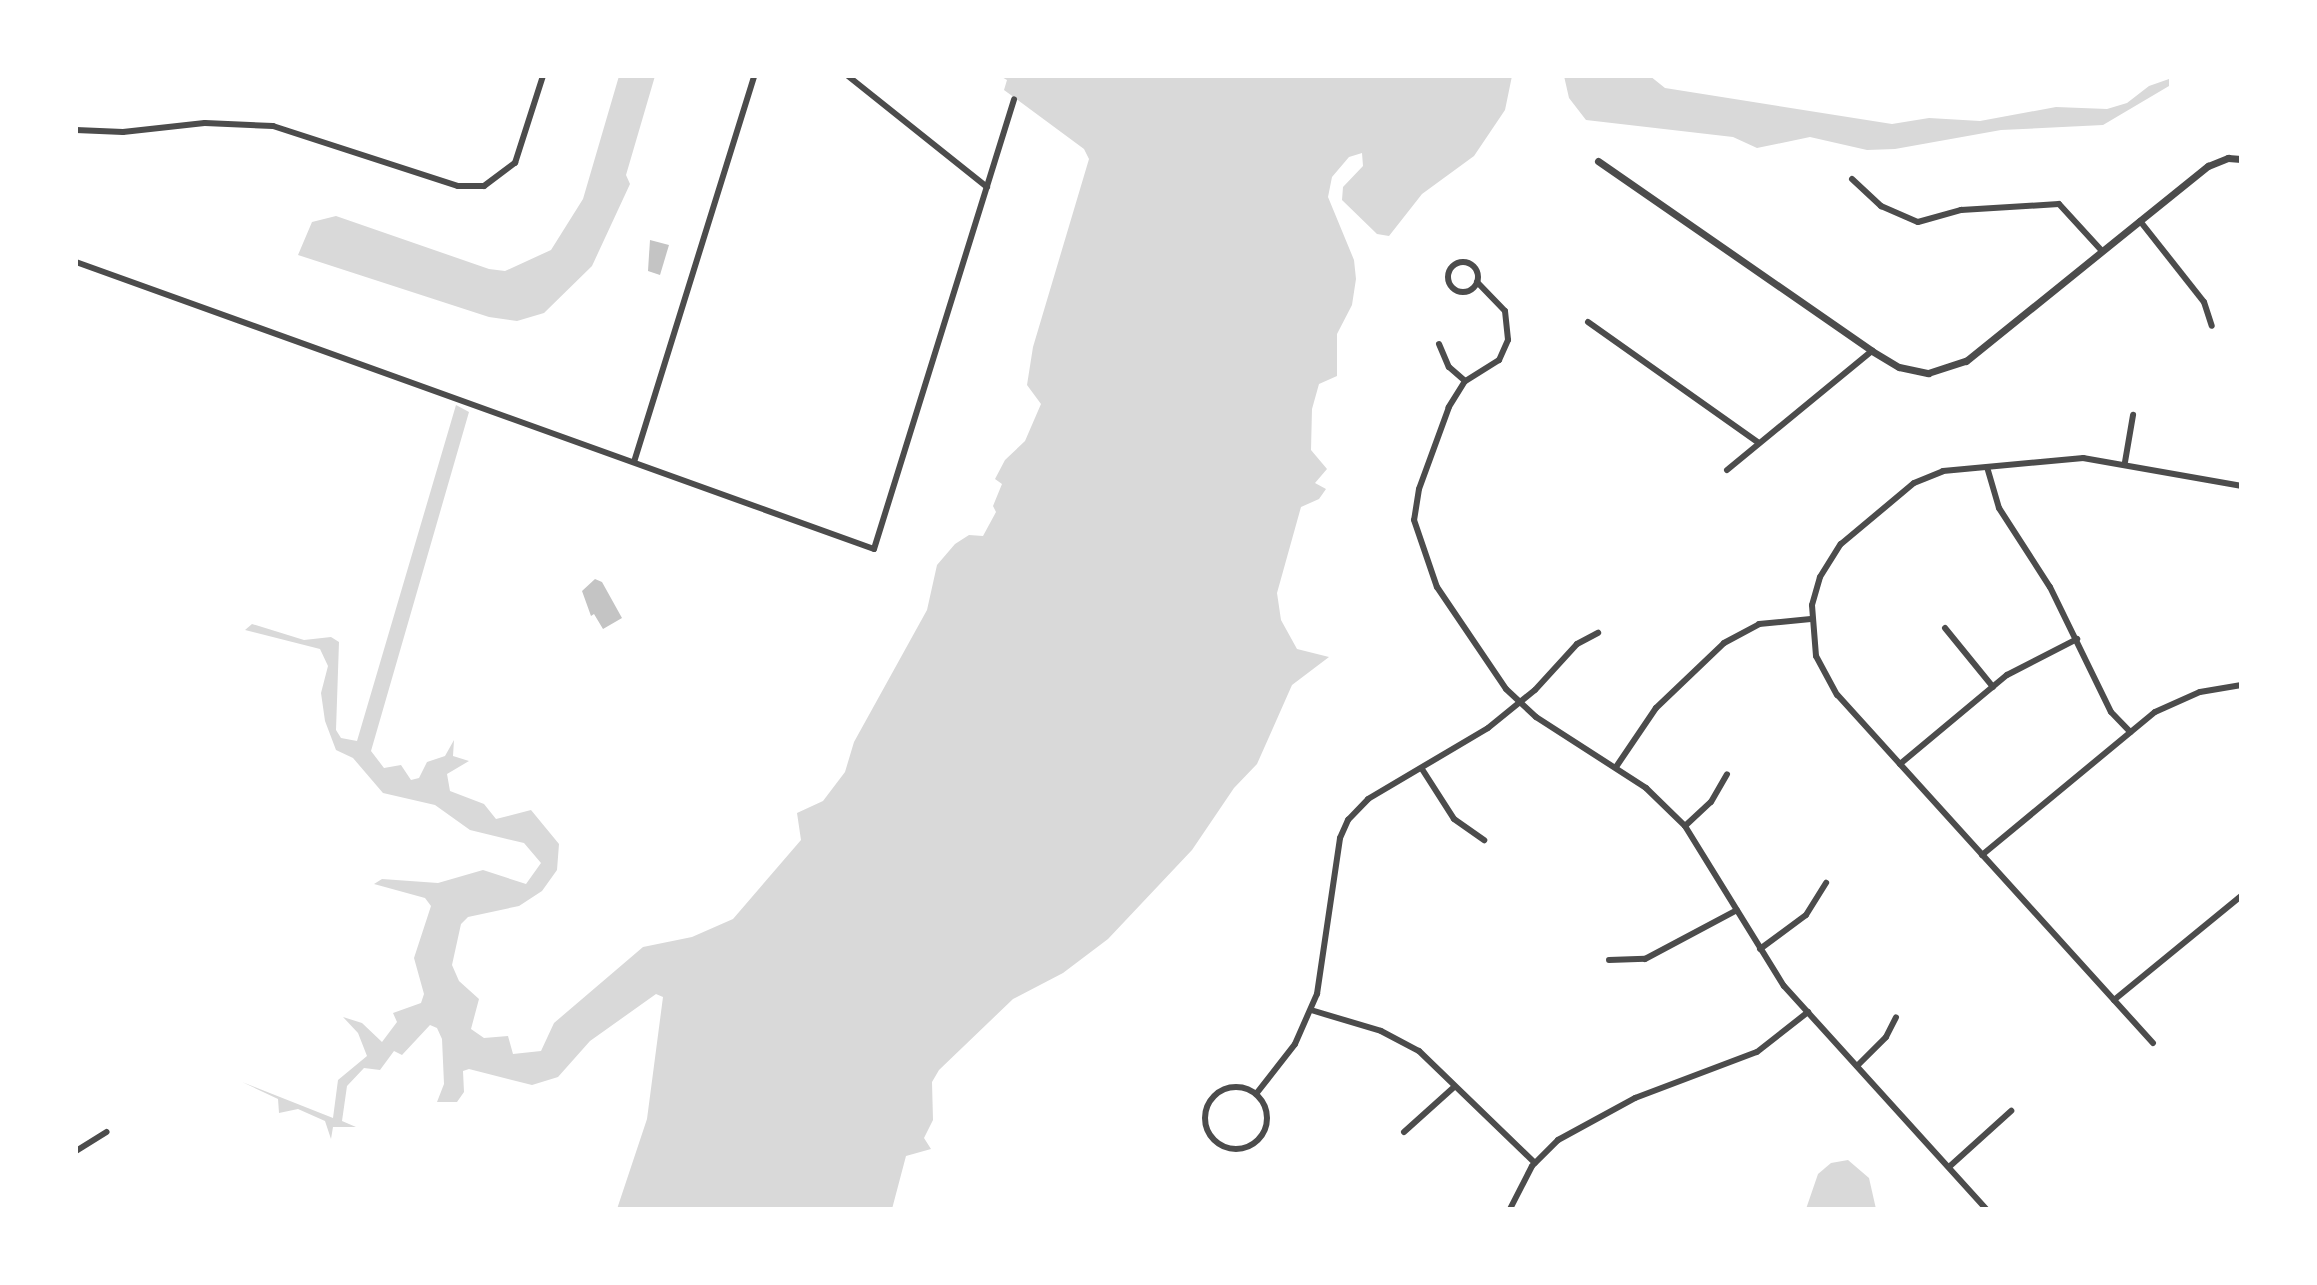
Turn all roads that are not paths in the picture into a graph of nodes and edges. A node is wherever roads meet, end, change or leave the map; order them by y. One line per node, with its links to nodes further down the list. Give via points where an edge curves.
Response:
1 (542, 76): 5 (street, via 515,163 484,186 458,186 273,126 205,123 135,131)
2 (754, 76): 21 (street)
3 (848, 76): 9 (street)
4 (1014, 99): 9 (street)
5 (76, 130)
6 (2241, 159): 10 (street, via 2208,166)
7 (1598, 161): 17 (street)
8 (1852, 179): 11 (street, via 1881,206 1918,222 1961,210 2059,204)
9 (987, 187): 21 (street, via 874,549)
10 (2140, 221): 11 (street); 15 (street, via 2204,302)
11 (2102, 251): 17 (street, via 1958,367 1914,371)
12 (76, 262): 21 (street)
13 (1477, 282): 13 (street, via 1462,293 1447,276 1455,263 1466,262 1477,272); 18 (street, via 1505,311 1508,340 1499,360)
14 (1588, 322): 20 (street)
15 (2212, 326)
16 (1439, 344): 18 (street, via 1449,367)
17 (1872, 351): 20 (street)
18 (1465, 381): 32 (street, via 1437,436 1414,520 1437,587 1482,659)
19 (2133, 415): 22 (street)
20 (1759, 443): 24 (street)
21 (634, 462)
22 (2125, 462): 23 (street, via 2083,458); 25 (street)
23 (1987, 467): 26 (street, via 1928,476 1855,531 1826,565); 29 (street, via 1999,508)
24 (1727, 470)
25 (2241, 486)
26 (1811, 619): 34 (street, via 1826,680); 35 (street, via 1766,622 1724,643 1656,708)
27 (1945, 628): 31 (street)
28 (1598, 633): 32 (street, via 1577,644)
29 (2077, 639): 31 (street, via 2023,665); 33 (street, via 2111,712)
30 (2241, 685): 33 (street, via 2185,697)
31 (1993, 687): 34 (street)
32 (1520, 703): 35 (street); 36 (street)
33 (2130, 732): 40 (street)
34 (1900, 764): 40 (street)
35 (1616, 767): 38 (street, via 1660,799)
36 (1422, 769): 39 (street, via 1454,819); 47 (street, via 1368,799 1345,825 1321,982)
37 (1727, 774): 38 (street, via 1711,802)
38 (1685, 826): 43 (street)
39 (1484, 840)
40 (1982, 855): 46 (street)
41 (1826, 883): 44 (street, via 1806,915)
42 (2241, 896): 46 (street)
43 (1737, 910): 44 (street); 45 (street, via 1645,959)
44 (1760, 949): 48 (street)
45 (1609, 960)
46 (2114, 1000): 50 (street)
47 (1311, 1010): 52 (street, via 1396,1037 1419,1051); 53 (street, via 1295,1044)
48 (1808, 1012): 51 (street); 58 (street, via 1745,1058 1635,1098 1576,1128)
49 (1896, 1017): 51 (street, via 1886,1037)
50 (2153, 1043)
51 (1857, 1066): 59 (street)
52 (1454, 1087): 56 (street); 58 (street)
53 (1256, 1094): 53 (street, via 1233,1087 1212,1097 1205,1120 1215,1141 1239,1149 1259,1138 1267,1115)
54 (2011, 1111): 59 (street)
55 (107, 1132): 57 (street)
56 (1404, 1132)
57 (76, 1151)
58 (1535, 1163): 60 (street)
59 (1949, 1167): 61 (street)
60 (1510, 1209)
61 (1986, 1209)

